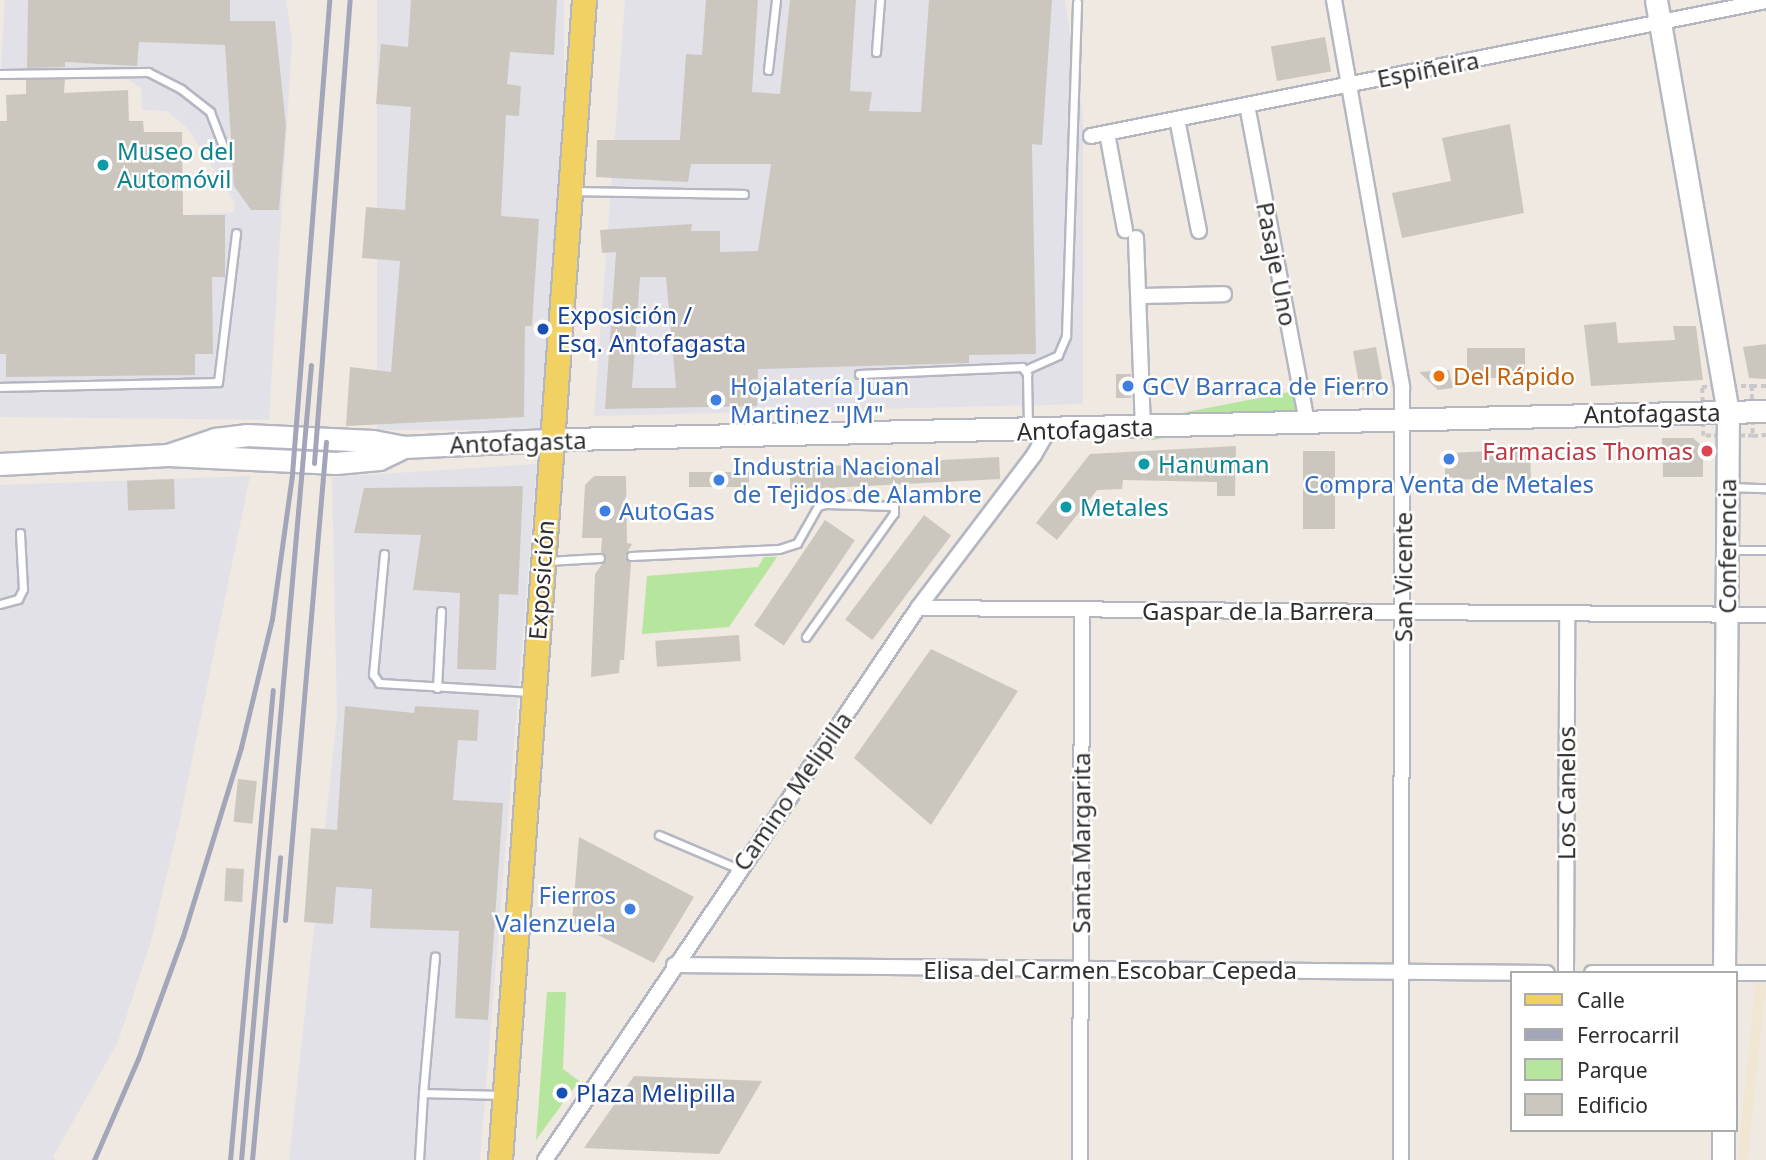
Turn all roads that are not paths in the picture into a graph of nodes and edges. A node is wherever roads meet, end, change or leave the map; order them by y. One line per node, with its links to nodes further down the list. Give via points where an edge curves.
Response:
1 (584, 0): 18 (main road, Exposición)
2 (776, 0): 10 (lane)
3 (880, 0): 9 (lane)
4 (1334, 0): 12 (street, San Vicente)
5 (1656, 0): 8 (main road, Conferencia)
6 (1766, 1): 8 (street, Espiñeira)
7 (1077, 2): 24 (lane, via 1066,336 1058,355)
8 (1660, 22): 12 (street, Espiñeira); 27 (main road, Conferencia)
9 (876, 52)
10 (768, 70)
11 (0, 74): 17 (lane, via 148,72 181,89 210,112)
12 (1350, 85): 13 (street, Espiñeira); 29 (street, San Vicente, via 1400,375)
13 (1247, 105): 14 (street, Espiñeira); 30 (street, Pasaje Uno)
14 (1177, 119): 15 (street, Espiñeira); 20 (street)
15 (1107, 133): 16 (street, Espiñeira); 23 (street, via 1131,234)
16 (1091, 136)
17 (224, 148)
18 (569, 191): 19 (lane); 33 (main road, Exposición)
19 (744, 194)
20 (1199, 230)
21 (236, 233): 26 (lane, via 218,382)
22 (1224, 294): 23 (street)
23 (1139, 296): 31 (street)
24 (1025, 370): 25 (lane); 32 (lane)
25 (859, 374)
26 (0, 387)
27 (1728, 411): 28 (main road, Antofagasta); 29 (main road, Antofagasta); 35 (main road, Conferencia)
28 (1766, 411)
29 (1402, 419): 30 (main road, Antofagasta); 48 (street, San Vicente)
30 (1307, 422): 31 (main road, Antofagasta)
31 (1143, 427): 32 (main road, Antofagasta)
32 (1038, 430): 33 (main road, Antofagasta); 45 (street, Camino Melipilla, via 1034,455)
33 (551, 440): 34 (main road, Antofagasta, via 404,447 379,459 336,463 168,455); 43 (main road, Exposición)
34 (0, 464)
35 (1728, 487): 36 (lane); 38 (main road, Conferencia)
36 (1766, 488)
37 (20, 533): 44 (lane, via 23,589 18,599)
38 (1727, 550): 39 (lane); 50 (main road, Conferencia)
39 (1766, 550)
40 (384, 554): 53 (lane, via 373,674 379,683 394,687)
41 (631, 556): 52 (lane, via 779,549 797,543 818,506 894,506 894,513)
42 (600, 558): 43 (lane)
43 (542, 561): 54 (main road, Exposición)
44 (0, 604)
45 (918, 608): 46 (street, Gaspar de la Barrera); 56 (street, Camino Melipilla)
46 (1082, 609): 48 (street, Gaspar de la Barrera); 59 (street, Santa Margarita)
47 (440, 611): 53 (lane)
48 (1403, 612): 49 (street, Gaspar de la Barrera); 62 (street, San Vicente)
49 (1567, 614): 50 (street, Gaspar de la Barrera); 60 (street, Los Canelos)
50 (1727, 615): 51 (street, Gaspar de la Barrera); 61 (main road, Conferencia)
51 (1766, 615)
52 (806, 637)
53 (437, 688): 54 (lane)
54 (533, 692): 67 (main road, Exposición)
55 (659, 835): 56 (lane)
56 (738, 869): 58 (street, Camino Melipilla)
57 (435, 957): 66 (lane)
58 (674, 965): 59 (street, Elisa del Carmen Escobar Cepeda); 71 (street, Camino Melipilla)
59 (1080, 971): 62 (street, Elisa del Carmen Escobar Cepeda); 72 (street, Santa Margarita)
60 (1566, 971)
61 (1724, 971)
62 (1403, 972): 63 (street, Elisa del Carmen Escobar Cepeda); 73 (street, San Vicente)
63 (1510, 973)
64 (1738, 973): 65 (street)
65 (1766, 973)
66 (423, 1093): 67 (lane); 69 (lane)
67 (504, 1096): 70 (main road, Exposición)
68 (1723, 1132): 74 (main road)
69 (419, 1160)
70 (500, 1160)
71 (545, 1160)
72 (1080, 1160)
73 (1401, 1160)
74 (1723, 1160)

